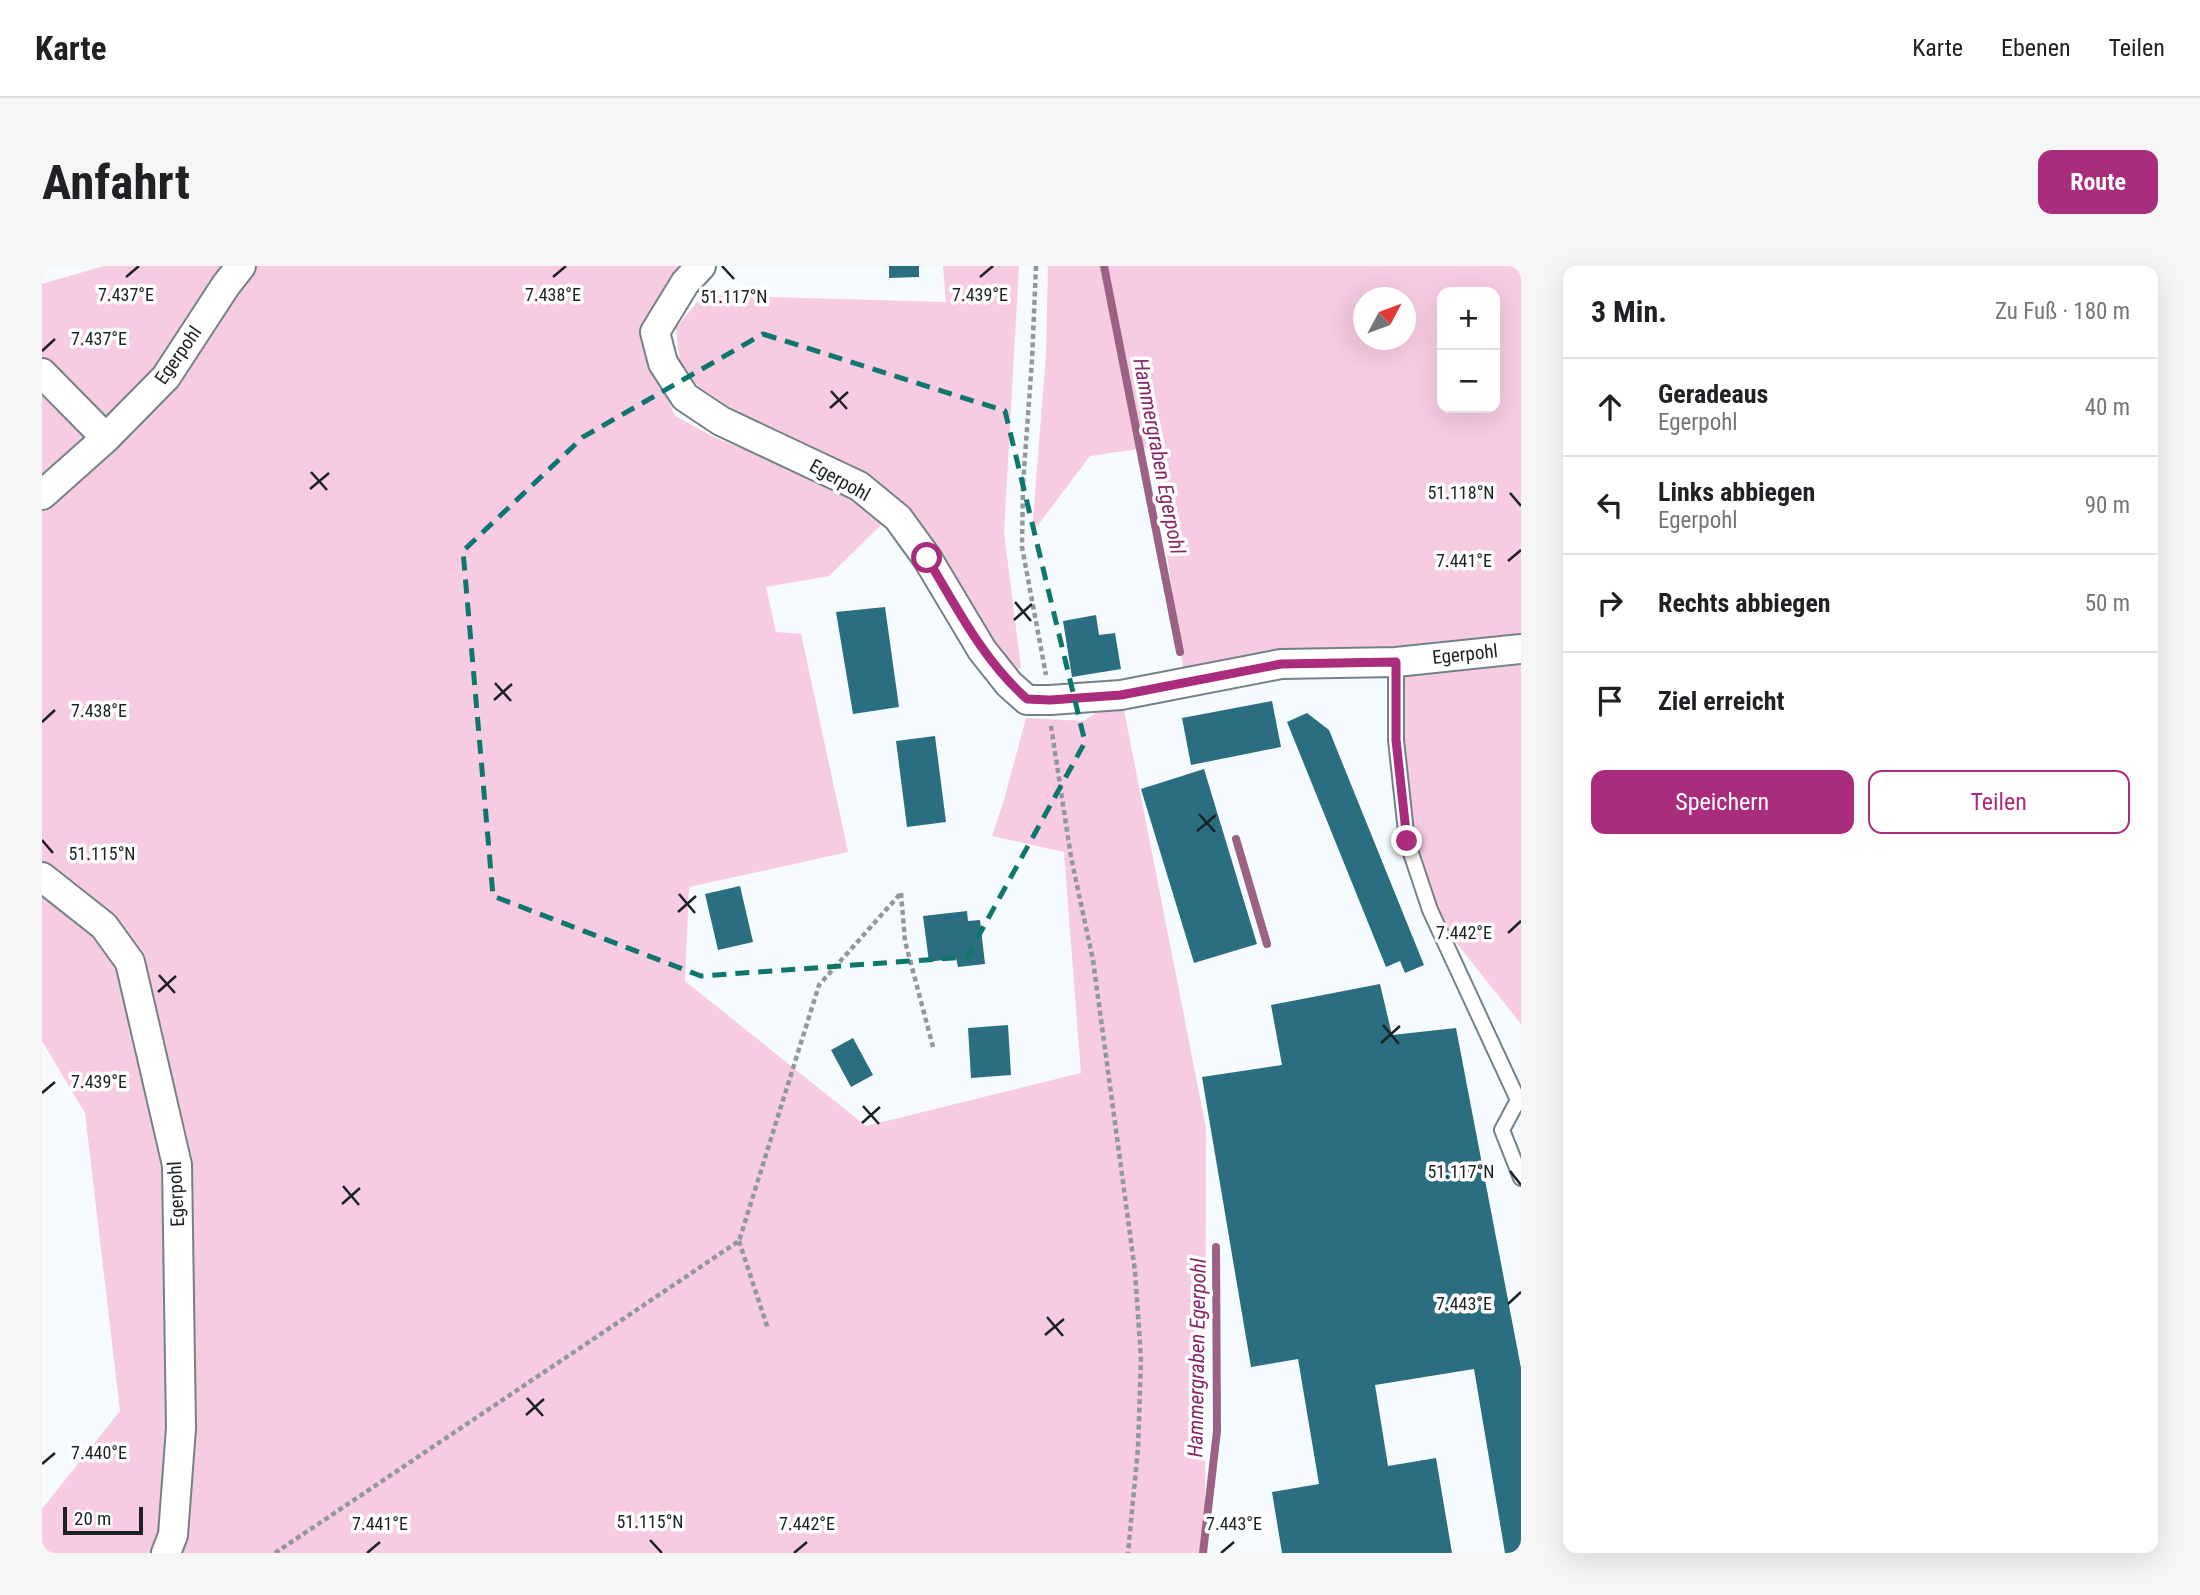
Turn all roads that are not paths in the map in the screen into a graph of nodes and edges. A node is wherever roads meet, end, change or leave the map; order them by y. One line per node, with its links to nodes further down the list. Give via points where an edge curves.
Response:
1 (241, 266): 4 (street, Egerpohl, via 166,377)
2 (701, 266): 7 (street, Egerpohl, via 654,332 663,363 685,397 721,421 859,486 898,518 982,650 1027,699 1121,695 1281,664)
3 (42, 373): 4 (street)
4 (106, 438): 5 (street, Egerpohl)
5 (42, 495)
6 (1521, 649): 7 (street, Egerpohl)
7 (1396, 662): 9 (lane, via 1396,740 1407,841 1430,910)
8 (42, 877): 11 (street, Egerpohl, via 104,926 130,962 177,1165 181,1428 173,1535)
9 (1519, 1101): 10 (lane, via 1502,1130)
10 (1521, 1178)
11 (166, 1553)

